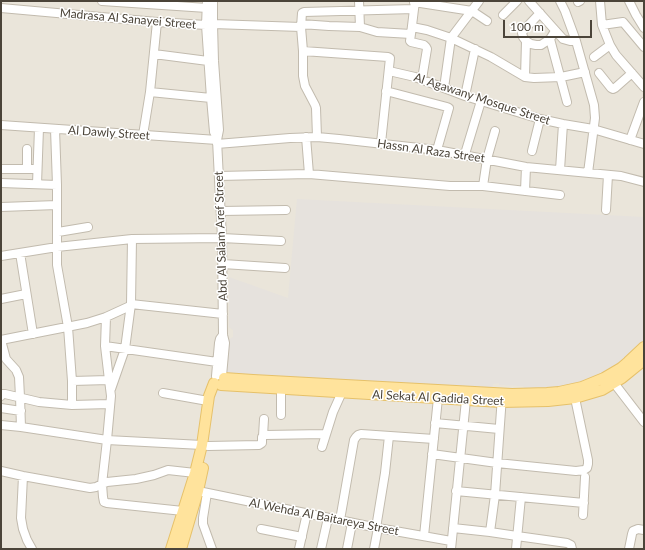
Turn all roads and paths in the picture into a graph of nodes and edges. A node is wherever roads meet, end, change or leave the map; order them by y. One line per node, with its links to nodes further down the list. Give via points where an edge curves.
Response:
1 (102, 1): 10 (street)
2 (213, 1): 20 (street, Abd Al Salam Aref Street)
3 (359, 1): 14 (street)
4 (479, 1): 15 (street)
5 (517, 1): 17 (street)
6 (529, 1): 16 (street)
7 (560, 1): 29 (street)
8 (600, 1): 21 (street)
9 (629, 1): 24 (street)
10 (207, 4): 20 (street, Abd Al Salam Aref Street)
11 (414, 4): 14 (street); 15 (street); 25 (street)
12 (20, 5): 13 (street, Madrasa Al Sanayei Street); 19 (street, Madrasa Al Sanayei Street)
13 (1, 8)
14 (359, 10): 22 (street, via 304,12); 23 (street)
15 (472, 11): 18 (street); 27 (street)
16 (540, 13): 26 (street); 30 (street, via 522,33)
17 (503, 15)
18 (488, 21)
19 (158, 22): 20 (street, Madrasa Al Sanayei Street); 35 (street)
20 (210, 25): 22 (street, Madrasa Al Sanayei Street); 37 (street, Abd Al Salam Aref Street); 64 (street, Abd Al Salam Aref Street, via 219,130)
21 (602, 25): 31 (street); 32 (street, via 623,22)
22 (301, 26): 23 (street, Madrasa Al Sanayei Street); 34 (street)
23 (360, 27): 25 (street, Madrasa Al Sanayei Street, via 376,32)
24 (644, 28)
25 (412, 31): 27 (street, Madrasa Al Sanayei Street, via 428,30); 44 (street, via 410,41 424,45 427,49)
26 (555, 31): 28 (street); 29 (street, via 563,39)
27 (451, 38): 33 (street, Madrasa Al Sanayei Street); 46 (street)
28 (550, 39): 30 (street, via 539,45); 43 (street)
29 (576, 41): 39 (street)
30 (526, 42): 42 (street)
31 (610, 45): 36 (street); 41 (street, via 616,56)
32 (644, 46)
33 (475, 49): 42 (street, Madrasa Al Sanayei Street); 49 (street)
34 (303, 51): 38 (street, via 388,57 391,60); 63 (street, via 303,81 315,105)
35 (154, 54): 37 (street); 48 (street)
36 (594, 57)
37 (208, 61): 50 (street, Abd Al Salam Aref Street)
38 (389, 71): 44 (street, Al Agawany Mosque Street); 47 (street)
39 (585, 72): 43 (street); 59 (street, via 594,105)
40 (600, 73): 41 (street, via 612,88 615,88)
41 (632, 73): 45 (street)
42 (525, 77): 43 (street)
43 (561, 77): 52 (street)
44 (422, 79): 46 (street, Al Agawany Mosque Street)
45 (644, 87)
46 (444, 88): 49 (street, Al Agawany Mosque Street)
47 (386, 91): 66 (street); 69 (street, via 448,108)
48 (150, 92): 50 (street); 61 (street)
49 (465, 96): 51 (street, Al Agawany Mosque Street)
50 (210, 98): 64 (street, Abd Al Salam Aref Street)
51 (481, 101): 54 (street, Al Agawany Mosque Street); 71 (street)
52 (567, 102)
53 (644, 102): 65 (street)
54 (540, 119): 55 (street, Al Agawany Mosque Street); 70 (street)
55 (563, 124): 59 (street, Al Agawany Mosque Street); 77 (street)
56 (1, 125): 57 (street, Al Dawly Street)
57 (39, 128): 58 (street, Al Dawly Street); 76 (street)
58 (55, 129): 61 (street, Al Dawly Street); 85 (street)
59 (594, 129): 65 (street, Al Agawany Mosque Street); 78 (street)
60 (495, 131): 72 (street)
61 (143, 135): 64 (street, Al Dawly Street)
62 (306, 137): 63 (street, Hassn Al Raza Street); 64 (street, Hassn Al Raza Street); 79 (street)
63 (317, 137): 66 (street, Hassn Al Raza Street)
64 (217, 140): 81 (street, Abd Al Salam Aref Street)
65 (630, 140): 67 (street, Al Agawany Mosque Street)
66 (381, 143): 69 (street, Hassn Al Raza Street)
67 (644, 144)
68 (27, 149): 75 (street)
69 (437, 150): 71 (street, Hassn Al Raza Street)
70 (532, 150)
71 (465, 154): 72 (street, Hassn Al Raza Street)
72 (486, 159): 73 (street, Hassn Al Raza Street); 86 (street)
73 (526, 166): 77 (street, Hassn Al Raza Street); 87 (street)
74 (1, 169): 75 (street)
75 (27, 169): 76 (street)
76 (37, 169): 84 (street)
77 (560, 170): 78 (street, Hassn Al Raza Street)
78 (588, 173): 80 (street, Hassn Al Raza Street)
79 (309, 174): 81 (street); 86 (street, via 450,186)
80 (608, 174): 82 (street, Hassn Al Raza Street); 92 (street)
81 (219, 176): 93 (street, Abd Al Salam Aref Street)
82 (644, 182)
83 (1, 183): 84 (street)
84 (36, 184): 85 (street)
85 (57, 185): 89 (street)
86 (483, 186): 87 (street)
87 (525, 191): 88 (street)
88 (560, 195)
89 (58, 205): 90 (street); 95 (street)
90 (1, 207)
91 (286, 210): 93 (street)
92 (606, 210)
93 (221, 211): 96 (street, Abd Al Salam Aref Street)
94 (88, 227): 95 (street)
95 (58, 232): 99 (street)
96 (222, 238): 97 (street); 98 (street); 102 (street, Abd Al Salam Aref Street)
97 (132, 239): 99 (street); 106 (street)
98 (281, 241)
99 (58, 247): 100 (street); 109 (street, via 58,265)
100 (20, 253): 101 (street); 104 (street)
101 (1, 256)
102 (223, 264): 103 (street); 107 (street, Abd Al Salam Aref Street)
103 (285, 268)
104 (26, 294): 105 (street); 110 (street)
105 (1, 299)
106 (130, 305): 107 (street); 108 (street); 115 (street)
107 (223, 314): 111 (street, Abd Al Salam Aref Street)
108 (106, 317): 109 (street); 113 (street)
109 (68, 327): 110 (street); 120 (street)
110 (33, 334): 112 (street)
111 (223, 336): 117 (street, Abd Al Salam Aref Street, via 219,341); 119 (street, Abd Al Salam Aref Street, via 225,343)
112 (1, 340): 127 (street, via 6,359 18,372)
113 (106, 346): 115 (street); 118 (street)
114 (644, 347): 129 (main road, Al Sekat Al Gadida Street, via 617,370 582,387)
115 (125, 349): 117 (street); 123 (street)
116 (644, 360): 121 (main road, Al Sekat Al Gadida Street)
117 (217, 362): 119 (street, Abd Al Salam Aref Street)
118 (108, 380): 120 (street); 123 (street)
119 (219, 380): 122 (main road, Al Sekat Al Gadida Street); 129 (main road, Al Sekat Al Gadida Street); 132 (main road, Abd Al Salam Aref Street, via 210,391); 151 (main road, Abd Al Salam Aref Street)
120 (72, 381): 134 (street)
121 (614, 383): 130 (main road, Al Sekat Al Gadida Street, via 602,390); 137 (street)
122 (281, 389): 124 (main road, Al Sekat Al Gadida Street); 138 (street)
123 (110, 390): 133 (street)
124 (342, 392): 128 (main road, Al Sekat Al Gadida Street); 146 (street)
125 (163, 393): 132 (street)
126 (1, 396): 127 (street, via 5,394)
127 (20, 397): 134 (street, via 39,402); 136 (street)
128 (438, 398): 131 (main road, Al Sekat Al Gadida Street); 141 (street)
129 (501, 398): 130 (main road, Al Sekat Al Gadida Street, via 548,401); 131 (main road, Al Sekat Al Gadida Street); 145 (street)
130 (575, 398): 155 (street, via 588,464 584,470)
131 (466, 400): 143 (street)
132 (208, 401): 151 (main road, Abd Al Salam Aref Street)
133 (110, 404): 134 (street); 150 (street)
134 (72, 405)
135 (1, 408): 136 (street)
136 (21, 411): 144 (street)
137 (641, 413): 140 (street)
138 (281, 415)
139 (264, 419): 147 (street)
140 (644, 422)
141 (435, 423): 143 (street); 149 (street)
142 (1, 425): 144 (street)
143 (463, 426): 145 (street); 154 (street)
144 (21, 427): 150 (street)
145 (499, 429): 155 (street)
146 (325, 434): 147 (street); 152 (street)
147 (263, 436): 151 (street, via 259,445)
148 (389, 436): 149 (street); 170 (street, via 361,434 354,440); 172 (street)
149 (434, 438): 153 (street)
150 (107, 440): 151 (street); 160 (street)
151 (205, 446): 157 (main road, Abd Al Salam Aref Street); 161 (main road, Abd Al Salam Aref Street)
152 (322, 447)
153 (432, 454): 154 (street); 177 (street)
154 (460, 458): 155 (street); 162 (street)
155 (497, 463): 163 (street)
156 (1, 471): 158 (street)
157 (195, 473): 160 (street, via 168,470 136,479); 161 (main road, Abd Al Salam Aref Street)
158 (23, 476): 160 (street, via 90,488); 181 (street, via 23,530)
159 (585, 478): 165 (street)
160 (102, 484): 166 (street, via 103,500 107,503)
161 (198, 490): 166 (main road, Abd Al Salam Aref Street); 167 (street, Al Wehda Al Baitareya Street); 183 (main road, Abd Al Salam Aref Street); 184 (street, via 203,524)
162 (456, 492): 163 (street); 173 (street)
163 (495, 495): 164 (street); 176 (street)
164 (521, 497): 165 (street); 178 (street)
165 (584, 503): 168 (street)
166 (182, 511): 182 (main road, Abd Al Salam Aref Street)
167 (307, 514): 169 (street, Al Wehda Al Baitareya Street); 179 (street)
168 (583, 515)
169 (328, 518): 170 (street, Al Wehda Al Baitareya Street); 186 (street)
170 (340, 520): 171 (street, Al Wehda Al Baitareya Street)
171 (352, 523): 172 (street, Al Wehda Al Baitareya Street); 187 (street)
172 (377, 528): 177 (street, Al Wehda Al Baitareya Street); 188 (street)
173 (453, 528): 176 (street); 180 (street)
174 (262, 529): 179 (street)
175 (644, 530): 191 (street, via 634,531)
176 (490, 532): 178 (street)
177 (424, 536): 180 (street, Al Wehda Al Baitareya Street)
178 (517, 536): 189 (street); 190 (street, via 567,543)
179 (302, 537): 185 (street)
180 (451, 545)
181 (32, 549)
182 (171, 549)
183 (182, 549)
184 (212, 549)
185 (299, 549)
186 (321, 549)
187 (347, 549)
188 (374, 549)
189 (516, 549)
190 (572, 549)
191 (629, 549)

